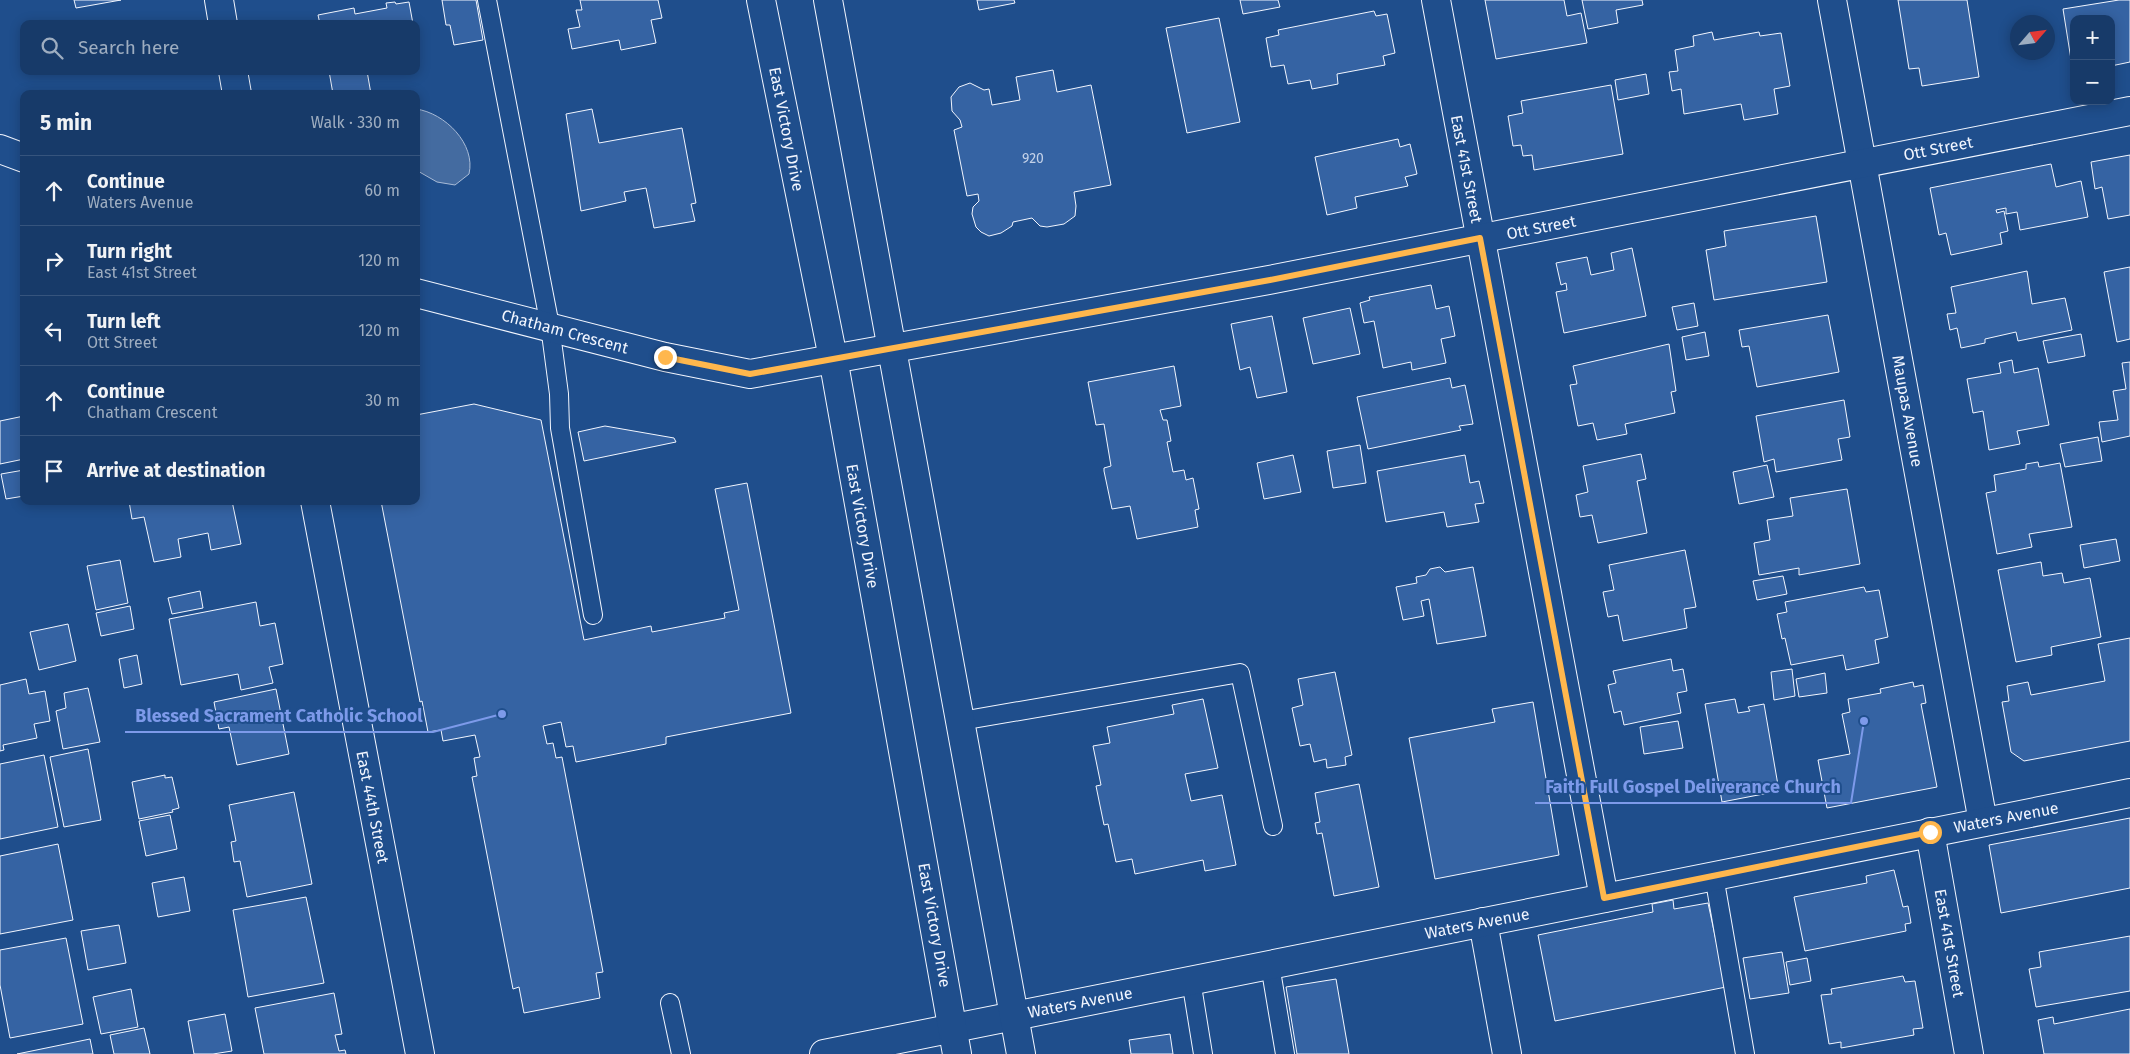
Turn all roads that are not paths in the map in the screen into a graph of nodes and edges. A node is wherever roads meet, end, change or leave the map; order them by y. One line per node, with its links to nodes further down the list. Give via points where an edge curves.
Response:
1 (219, 0): 7 (street)
2 (487, 0): 16 (lane)
3 (761, 0): 18 (street, East Victory Drive)
4 (828, 0): 17 (street)
5 (1436, 0): 14 (street, East 41st Street)
6 (1832, 0): 13 (street, Maupas Avenue)
7 (223, 20)
8 (233, 75): 9 (street)
9 (236, 90)
10 (2130, 111): 13 (street, Ott Street)
11 (0, 149): 12 (street)
12 (20, 156)
13 (1862, 163): 14 (street, Ott Street); 23 (street, Maupas Avenue)
14 (1480, 238): 17 (street, Ott Street, via 1270,280); 27 (street, East 41st Street)
15 (420, 294): 16 (street, Chatham Crescent)
16 (550, 326): 18 (street, Chatham Crescent, via 665,357 750,374); 20 (lane, via 560,428)
17 (892, 347): 18 (street, Ott Street); 21 (street)
18 (833, 358): 33 (street, East Victory Drive)
19 (316, 505): 34 (street, East 44th Street)
20 (593, 615)
21 (960, 721): 24 (lane, via 1240,672); 32 (street)
22 (2130, 793): 23 (street, Waters Avenue)
23 (1983, 822): 25 (street, Waters Avenue)
24 (1273, 826)
25 (1930, 832): 26 (street, Waters Avenue); 42 (street, East 41st Street)
26 (1714, 876): 27 (street, Waters Avenue); 41 (lane)
27 (1604, 898): 28 (street, Waters Avenue)
28 (1484, 922): 29 (street, Waters Avenue); 40 (street)
29 (1270, 965): 30 (street, Waters Avenue); 39 (lane)
30 (1192, 980): 32 (street, Waters Avenue); 38 (lane)
31 (670, 1004): 35 (lane)
32 (1014, 1015): 33 (street, Waters Avenue); 37 (street)
33 (955, 1041): 36 (street, Waters Avenue)
34 (420, 1054)
35 (681, 1054)
36 (824, 1054)
37 (1021, 1054)
38 (1203, 1054)
39 (1285, 1054)
40 (1507, 1054)
41 (1745, 1054)
42 (1969, 1054)

